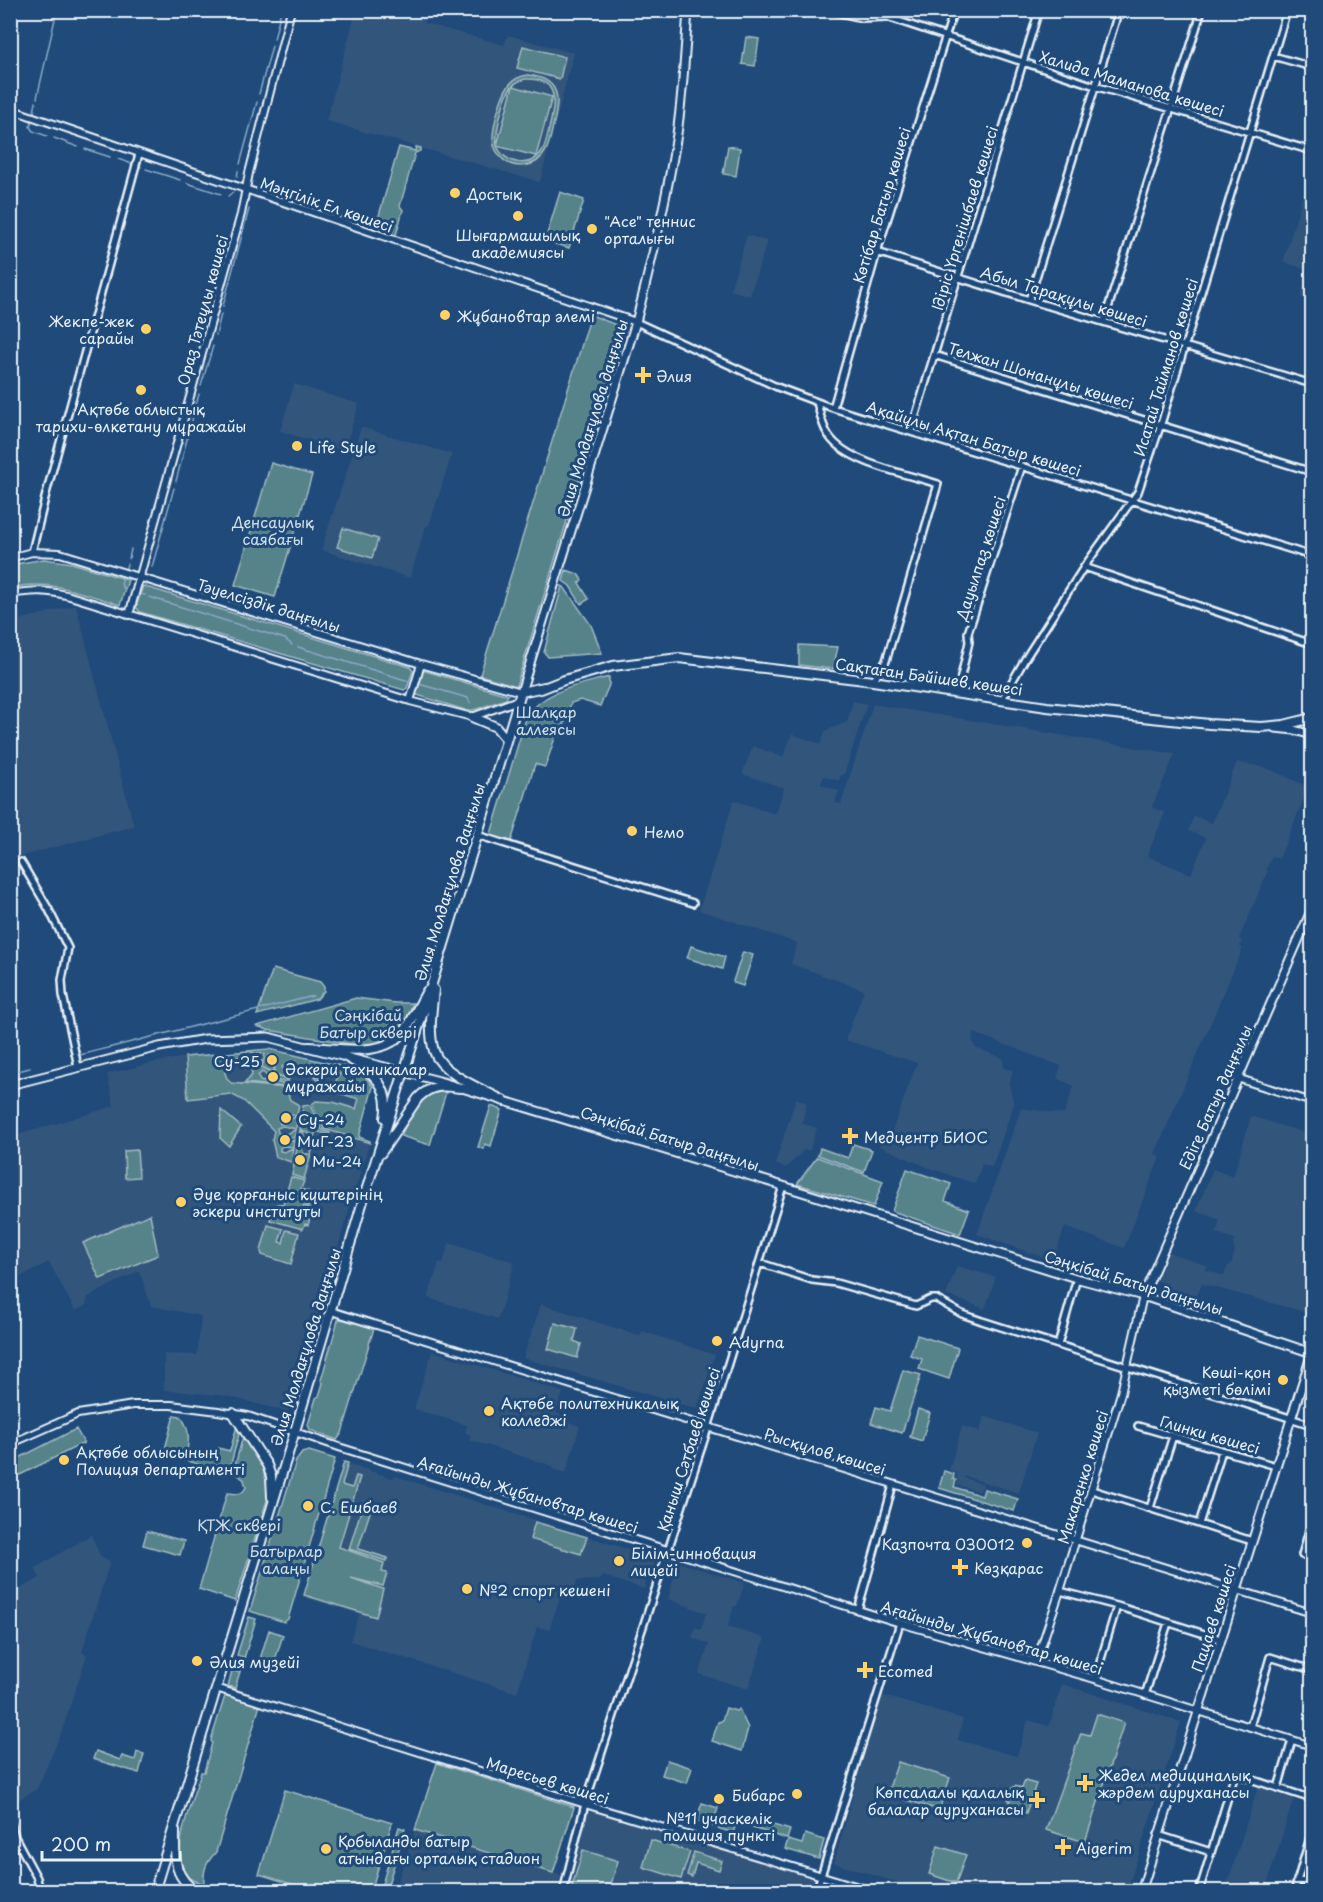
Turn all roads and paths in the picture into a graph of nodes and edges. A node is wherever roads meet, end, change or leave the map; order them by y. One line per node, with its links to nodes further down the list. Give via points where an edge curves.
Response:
1 (291, 10): 19 (street, Ораз Тәтеұлы көшесі)
2 (688, 10): 24 (main road, Әлия Молдағұлова даңғылы, via 677,133 665,203)
3 (827, 10): 9 (street, Халида Маманова көшесі, via 862,18 887,17)
4 (954, 10): 9 (street, Көтібар Батыр көшесі)
5 (1039, 10): 11 (street, Ідіріс Үргенішбаев көшесі)
6 (1119, 10): 13 (street)
7 (1203, 10): 14 (street)
8 (1287, 10): 10 (street, Исатай Тайманов көшесі)
9 (946, 37): 11 (street, Халида Маманова көшесі); 20 (street, Көтібар Батыр көшесі)
10 (1273, 56): 12 (street); 16 (street, Исатай Тайманов көшесі)
11 (1023, 63): 13 (street, Халида Маманова көшесі); 21 (street, Ідіріс Үргенішбаев көшесі)
12 (1312, 67)
13 (1095, 86): 14 (street, Халида Маманова көшесі); 22 (street)
14 (1173, 108): 16 (street, Халида Маманова көшесі); 23 (street)
15 (10, 109): 18 (street, Мәңгілік Ел көшесі)
16 (1250, 132): 17 (street, Халида Маманова көшесі); 25 (street, Исатай Тайманов көшесі)
17 (1312, 152)
18 (139, 154): 19 (street, Мәңгілік Ел көшесі); 35 (street)
19 (246, 189): 24 (street, Мәңгілік Ел көшесі); 39 (street, Ораз Тәтеұлы көшесі)
20 (877, 252): 21 (street, Абыл Тарақұлы көшесі); 29 (street, Көтібар Батыр көшесі)
21 (958, 277): 22 (street, Абыл Тарақұлы көшесі); 26 (street, Ідіріс Үргенішбаев көшесі)
22 (1029, 300): 23 (street, Абыл Тарақұлы көшесі)
23 (1104, 321): 25 (street, Абыл Тарақұлы көшесі)
24 (636, 322): 28 (street, Ақайұлы Ақтан Батыр көшесі); 46 (main road, Әлия Молдағұлова даңғылы)
25 (1184, 345): 27 (street, Абыл Тарақұлы көшесі); 30 (street, Исатай Тайманов көшесі)
26 (934, 355): 30 (street, Телжан Шонанұлы көшесі); 31 (street, Ідіріс Үргенішбаев көшесі)
27 (1312, 384)
28 (817, 402): 29 (street, Ақайұлы Ақтан Батыр көшесі); 44 (street, via 825,429 844,451 938,483 886,661)
29 (833, 408): 31 (street, Ақайұлы Ақтан Батыр көшесі)
30 (1161, 424): 33 (street, Телжан Шонанұлы көшесі); 34 (street, Исатай Тайманов көшесі)
31 (911, 431): 32 (street, Ақайұлы Ақтан Батыр көшесі)
32 (1022, 466): 34 (street, Ақайұлы Ақтан Батыр көшесі); 45 (street, Дауылпаз көшесі, via 969,633)
33 (1312, 472)
34 (1133, 500): 36 (street, Ақайұлы Ақтан Батыр көшесі); 38 (street, Исатай Тайманов көшесі)
35 (32, 552): 37 (street, Тәуелсіздік даңғылы); 39 (street, Тәуелсіздік даңғылы, via 60,553)
36 (1312, 556)
37 (10, 558)
38 (1084, 567): 42 (street); 47 (street, Исатай Тайманов көшесі)
39 (140, 578): 41 (street, Ораз Тәтеұлы көшесі); 43 (street, Тәуелсіздік даңғылы)
40 (10, 594): 41 (street, via 45,590)
41 (129, 615): 48 (street)
42 (1312, 644)
43 (421, 664): 46 (street, Тәуелсіздік даңғылы); 48 (street)
44 (873, 681): 45 (main road, Сақтаған Бәйішев көшесі); 46 (main road, Сақтаған Бәйішев көшесі, via 680,658 613,666)
45 (957, 694): 47 (main road, Сақтаған Бәйішев көшесі)
46 (519, 696): 49 (street); 53 (main road, Әлия Молдағұлова даңғылы)
47 (1001, 700): 51 (main road, Сақтаған Бәйішев көшесі)
48 (410, 701): 49 (street)
49 (472, 717): 53 (main road, via 496,727)
50 (1312, 718): 51 (main road, Сақтаған Бәйішев көшесі)
51 (1261, 727): 52 (main road)
52 (1312, 735)
53 (506, 739): 54 (main road, Әлия Молдағұлова даңғылы)
54 (477, 836): 56 (street); 58 (main road, Әлия Молдағұлова даңғылы)
55 (21, 862): 61 (street, via 68,948 63,995)
56 (693, 903)
57 (1312, 909): 63 (main road, Едіге Батыр даңғылы)
58 (434, 976): 59 (main road, via 397,1039 368,1049); 62 (main road, Әлия Молдағұлова даңғылы); 66 (main road, via 431,1028 436,1058 448,1070)
59 (309, 1047): 60 (main road, Сәңкібай Батыр даңғылы); 61 (main road, Сәңкібай Батыр даңғылы, via 268,1037 206,1039)
60 (346, 1057): 62 (main road, Сәңкібай Батыр даңғылы); 68 (main road, via 366,1068 381,1085 386,1104)
61 (78, 1067): 64 (main road, Сәңкібай Батыр даңғылы)
62 (404, 1072): 65 (main road, Сәңкібай Батыр даңғылы); 68 (main road, Әлия Молдағұлова даңғылы)
63 (1237, 1078): 67 (street); 73 (main road, Едіге Батыр даңғылы)
64 (10, 1085)
65 (460, 1088): 66 (main road, Сәңкібай Батыр даңғылы); 69 (main road, via 441,1085 425,1091)
66 (504, 1101): 70 (main road, Сәңкібай Батыр даңғылы)
67 (1312, 1102)
68 (380, 1146): 69 (main road, Әлия Молдағұлова даңғылы)
69 (375, 1162): 74 (main road, Әлия Молдағұлова даңғылы)
70 (783, 1186): 71 (street, Қаныш Сәтбаев көшесі); 72 (main road, Сәңкібай Батыр даңғылы)
71 (759, 1263): 75 (street, via 916,1306 936,1299 972,1318); 82 (street, Қаныш Сәтбаев көшесі)
72 (1077, 1278): 73 (main road, Сәңкібай Батыр даңғылы); 75 (street)
73 (1143, 1296): 76 (main road, Сәңкібай Батыр даңғылы); 77 (street, Макаренко көшесі)
74 (331, 1311): 82 (street, Рысқұлов көшсеі); 83 (main road, Әлия Молдағұлова даңғылы)
75 (1058, 1345): 77 (street)
76 (1312, 1353): 79 (main road, Пацаев көшесі)
77 (1128, 1366): 79 (street); 90 (street, Макаренко көшесі)
78 (233, 1413): 83 (street, Ағайынды Жұбановтар көшесі); 86 (street, Ағайынды Жұбановтар көшесі, via 134,1405 78,1414); 91 (main road, via 267,1465)
79 (1292, 1418): 80 (street); 88 (main road, Пацаев көшесі)
80 (1312, 1425)
81 (1138, 1426): 85 (street, Глинки көшесі)
82 (708, 1428): 89 (street, Рысқұлов көшсеі); 97 (street, Қаныш Сәтбаев көшесі)
83 (295, 1431): 91 (main road, Әлия Молдағұлова даңғылы); 97 (street, Ағайынды Жұбановтар көшесі)
84 (10, 1435): 86 (street)
85 (1173, 1436): 87 (street, Глинки көшесі); 92 (street)
86 (12, 1443)
87 (1222, 1450): 88 (street, Глинки көшесі); 94 (street)
88 (1276, 1466): 96 (main road, Пацаев көшесі)
89 (893, 1485): 95 (street, Рысқұлов көшсеі); 102 (street)
90 (1092, 1490): 92 (street); 95 (street, Макаренко көшесі)
91 (272, 1501): 110 (main road, Әлия Молдағұлова даңғылы)
92 (1150, 1509): 94 (street)
93 (1312, 1520): 98 (street, via 1302,1555)
94 (1199, 1524): 96 (street)
95 (1075, 1540): 99 (street, Рысқұлов көшсеі); 100 (street, Макаренко көшесі)
96 (1252, 1541): 99 (main road, Пацаев көшесі)
97 (668, 1550): 102 (street, Ағайынды Жұбановтар көшесі); 118 (street, Қаныш Сәтбаев көшесі)
98 (1312, 1558)
99 (1237, 1589): 103 (street, Рысқұлов көшсеі); 106 (main road, Пацаев көшесі)
100 (1060, 1591): 101 (street); 107 (street, Макаренко көшесі)
101 (1117, 1606): 105 (street); 109 (street)
102 (858, 1610): 104 (street, Ағайынды Жұбановтар көшесі)
103 (1312, 1613)
104 (900, 1623): 107 (street, Ағайынды Жұбановтар көшесі); 124 (street)
105 (1168, 1623): 106 (street); 111 (street)
106 (1220, 1639): 112 (main road, Пацаев көшесі)
107 (1036, 1662): 109 (street, Ағайынды Жұбановтар көшесі)
108 (1312, 1670): 113 (street, via 1270,1657)
109 (1095, 1679): 111 (street, Ағайынды Жұбановтар көшесі)
110 (216, 1688): 118 (street, Маресьев көшесі); 120 (main road, Әлия Молдағұлова даңғылы)
111 (1145, 1695): 112 (street, Ағайынды Жұбановтар көшесі)
112 (1198, 1711): 113 (street, Ағайынды Жұбановтар көшесі); 122 (main road, Пацаев көшесі)
113 (1250, 1727): 114 (street, Ағайынды Жұбановтар көшесі)
114 (1293, 1740): 115 (street, Ағайынды Жұбановтар көшесі); 116 (street)
115 (1312, 1746)
116 (1278, 1788): 117 (street); 123 (street, via 1235,1774)
117 (1312, 1799)
118 (585, 1804): 124 (street, Маресьев көшесі); 130 (street, Қаныш Сәтбаев көшесі)
119 (10, 1819): 128 (street)
120 (175, 1823): 127 (main road, Әлия Молдағұлова даңғылы); 129 (main road, via 178,1872)
121 (1312, 1832): 125 (street)
122 (1158, 1835): 123 (street); 133 (main road, Пацаев көшесі)
123 (1211, 1852): 134 (street)
124 (821, 1875): 131 (street); 132 (street, Маресьев көшесі)
125 (1297, 1880): 126 (street); 135 (street)
126 (1312, 1884)
127 (156, 1891)
128 (40, 1892)
129 (197, 1892)
130 (563, 1892)
131 (816, 1892)
132 (875, 1892)
133 (1141, 1892)
134 (1199, 1892)
135 (1294, 1892)

